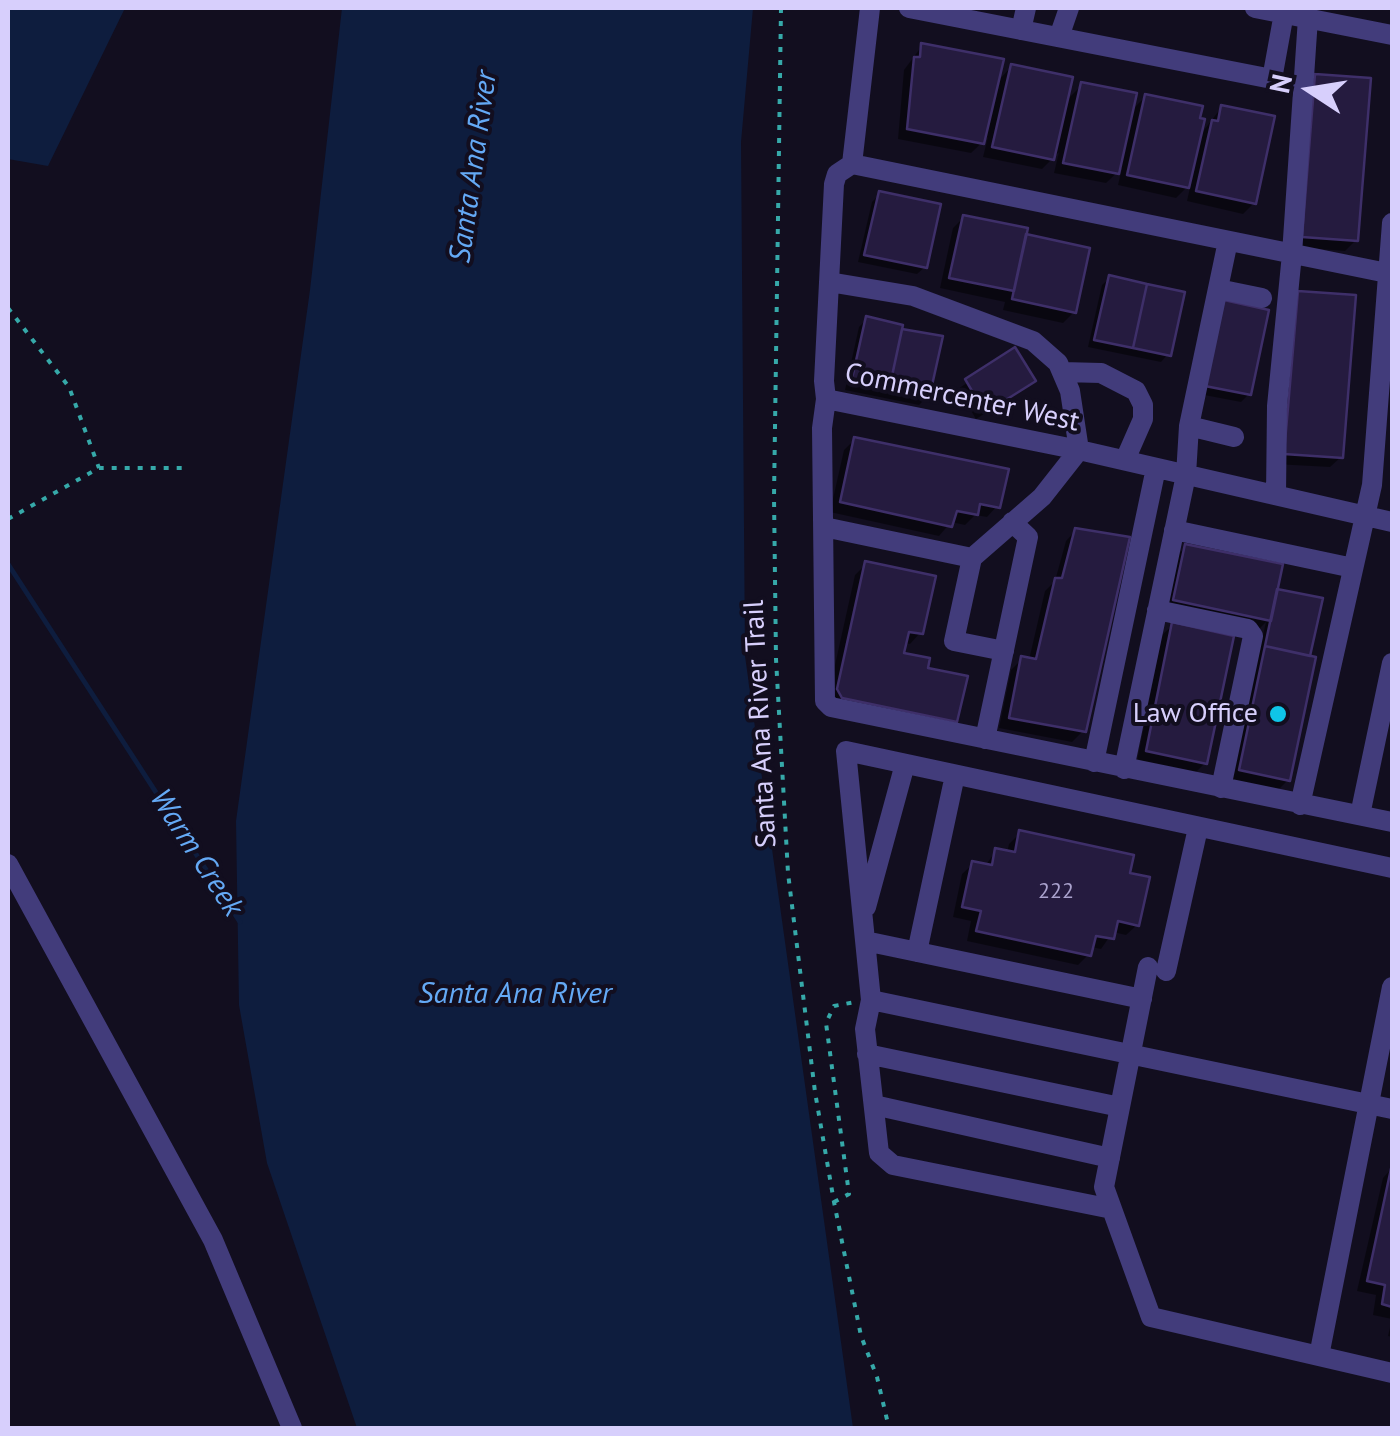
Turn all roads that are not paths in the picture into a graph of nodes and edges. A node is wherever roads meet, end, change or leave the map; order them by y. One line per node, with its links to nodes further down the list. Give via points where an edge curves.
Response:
1 (870, 8): 11 (street, Commercenter West)
2 (910, 8): 8 (street)
3 (1026, 8): 8 (street)
4 (1069, 8): 10 (street)
5 (1256, 8): 6 (street)
6 (1284, 13): 7 (street); 10 (street, via 1272,79)
7 (1308, 18): 9 (street); 14 (street)
8 (1021, 30): 10 (street)
9 (1392, 35)
10 (1059, 37)
11 (852, 164): 13 (street); 16 (street, Commercenter West, via 834,184)
12 (1392, 223): 15 (street)
13 (1228, 240): 14 (street); 17 (street)
14 (1292, 254): 15 (street); 27 (street)
15 (1391, 274): 28 (street)
16 (829, 282): 19 (street, via 913,296 1033,341); 20 (street, Commercenter West)
17 (1218, 289): 18 (street); 21 (street)
18 (1262, 298)
19 (1062, 372): 23 (street); 24 (street, via 1101,373 1136,391 1143,419)
20 (826, 399): 23 (street, Commercenter West); 31 (street)
21 (1189, 426): 22 (street); 26 (street)
22 (1234, 436)
23 (1079, 450): 24 (street, Commercenter West); 29 (street)
24 (1124, 460): 25 (street, Commercenter West)
25 (1156, 468): 26 (street, Commercenter West); 39 (street)
26 (1186, 474): 27 (street, Commercenter West); 32 (street)
27 (1276, 495): 28 (street, Commercenter West)
28 (1365, 515): 30 (street, Commercenter West); 34 (street)
29 (1012, 522): 33 (street); 36 (street, via 1028,538)
30 (1392, 522)
31 (824, 527): 33 (street); 38 (street, via 825,702)
32 (1174, 530): 34 (street); 35 (street)
33 (972, 558): 36 (street, via 954,640)
34 (1353, 568): 44 (street)
35 (1158, 610): 41 (street); 43 (street, via 1248,628 1253,636)
36 (1004, 651): 38 (street)
37 (1392, 663): 45 (street)
38 (985, 740): 39 (street)
39 (1094, 762): 41 (street)
40 (905, 764): 42 (street); 50 (street); 50 (street, via 846,751)
41 (1124, 769): 43 (street)
42 (955, 775): 47 (street); 52 (street)
43 (1221, 788): 44 (street)
44 (1300, 805): 45 (street)
45 (1360, 815): 46 (street)
46 (1392, 822)
47 (1198, 828): 49 (street); 54 (street)
48 (8, 864): 66 (street, via 213,1240)
49 (1392, 868)
50 (862, 918): 51 (street)
51 (865, 941): 52 (street); 55 (street)
52 (918, 952): 54 (street)
53 (1392, 987): 58 (street)
54 (1142, 999): 57 (street)
55 (870, 1000): 56 (street); 57 (street)
56 (868, 1054): 59 (street); 60 (street)
57 (1131, 1054): 58 (street); 60 (street)
58 (1368, 1104): 61 (street); 64 (street)
59 (874, 1106): 62 (street); 63 (street, via 879,1154 893,1165)
60 (1120, 1108): 62 (street)
61 (1392, 1109)
62 (1110, 1158): 63 (street, via 1104,1186)
63 (1112, 1209): 64 (street, via 1151,1317)
64 (1319, 1356): 65 (street)
65 (1392, 1373)
66 (292, 1428)

